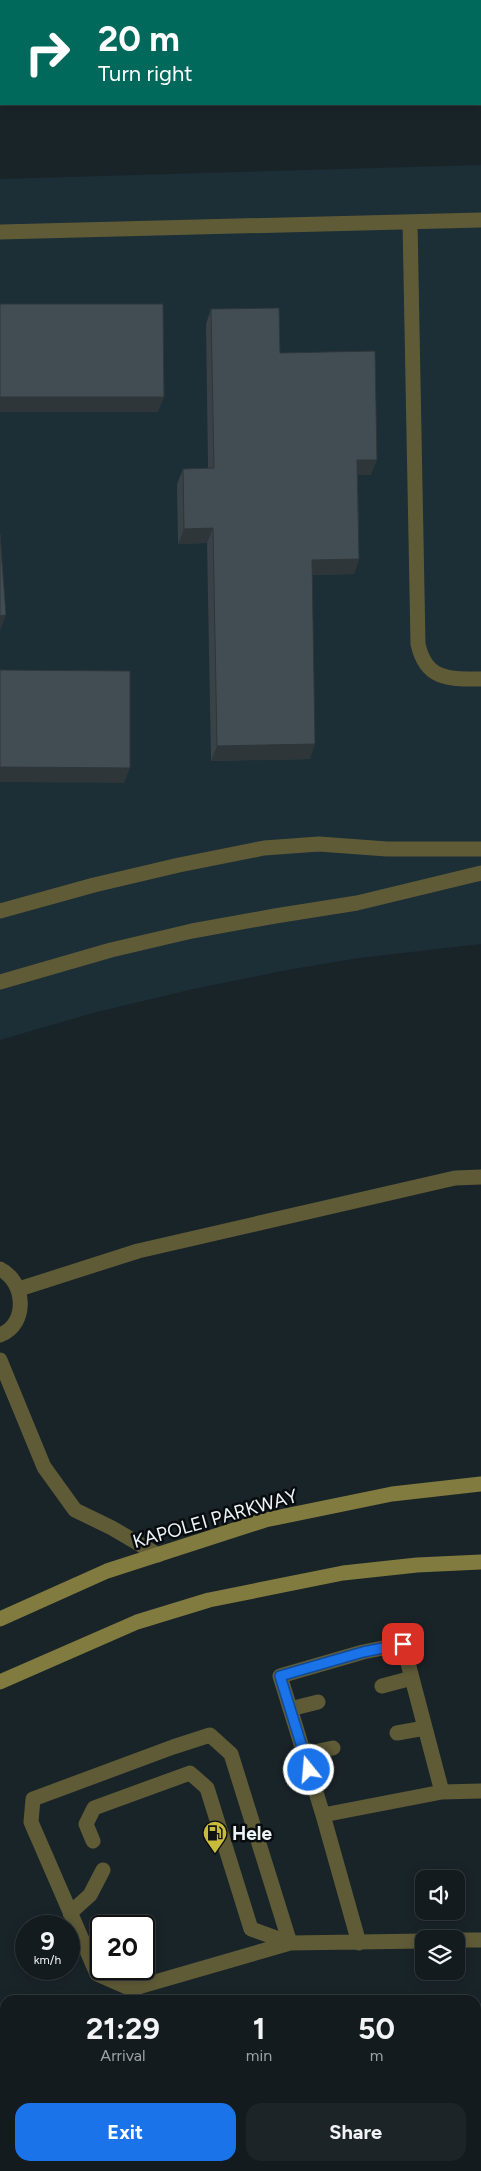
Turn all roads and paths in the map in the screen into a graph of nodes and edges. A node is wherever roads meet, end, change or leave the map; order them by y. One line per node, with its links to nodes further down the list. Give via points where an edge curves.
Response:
1 (481, 220): 2 (street)
2 (410, 222): 3 (street); 4 (street, via 418,644 424,662 440,676)
3 (0, 232)
4 (481, 679)
5 (481, 849): 7 (street, via 387,849 319,844 264,848 94,885)
6 (481, 873): 8 (street, via 357,903 274,916 111,950)
7 (0, 911)
8 (0, 982)
9 (481, 1177): 11 (street, via 454,1178 147,1248)
10 (0, 1269): 11 (street, via 12,1278)
11 (19, 1289): 12 (street, via 19,1313 14,1325)
12 (0, 1335)
13 (0, 1360): 15 (street, via 44,1467 75,1510)
14 (481, 1484): 15 (main road, KAPOLEI PARKWAY, via 392,1494 264,1520)
15 (158, 1555): 17 (main road, KAPOLEI PARKWAY, via 107,1571)
16 (481, 1562): 19 (main road, via 343,1573 209,1600 137,1622)
17 (0, 1619)
18 (412, 1678): 20 (street); 22 (street, via 403,1644 363,1652 280,1676); 23 (street)
19 (0, 1682)
20 (382, 1686)
21 (318, 1702): 22 (street)
22 (290, 1710): 26 (street)
23 (425, 1728): 24 (street); 28 (street)
24 (397, 1733)
25 (333, 1748): 26 (street)
26 (304, 1754): 29 (street)
27 (481, 1791): 28 (street)
28 (442, 1792): 29 (street)
29 (323, 1815): 37 (street)
30 (93, 1841): 36 (street, via 86,1824 94,1808 190,1773 207,1788 251,1929)
31 (103, 1870): 32 (street, via 90,1895)
32 (70, 1913): 36 (street, via 97,1974 130,1989); 36 (street, via 31,1822 33,1799 210,1735 231,1754)
33 (465, 1940): 34 (street)
34 (481, 1940)
35 (415, 1941): 37 (street)
36 (290, 1943): 37 (street)
37 (359, 1943)

